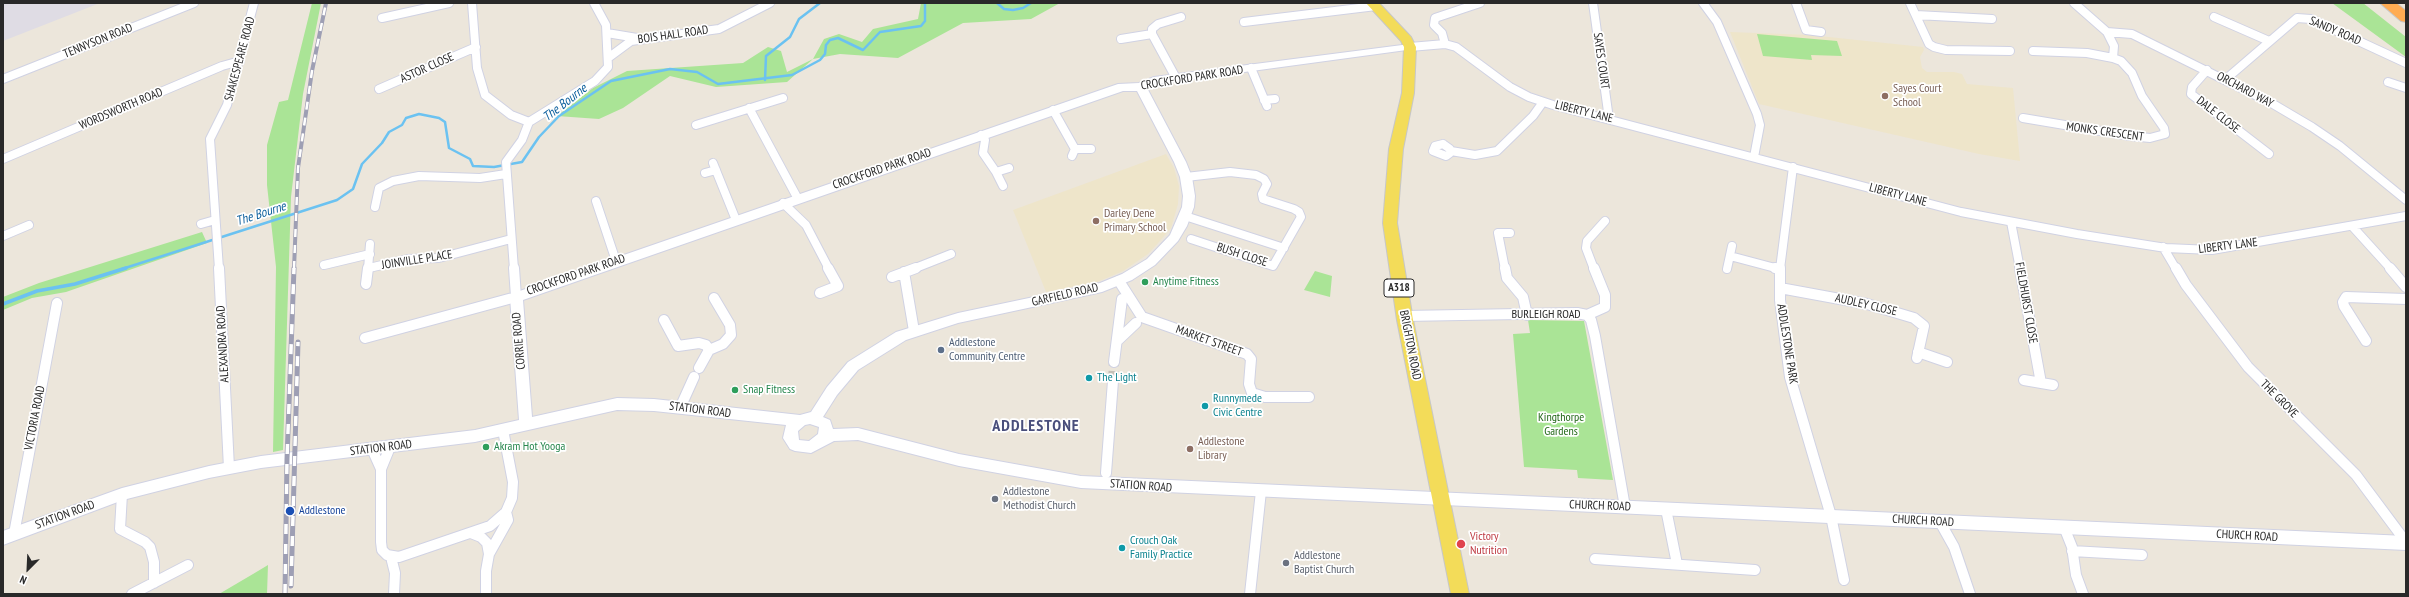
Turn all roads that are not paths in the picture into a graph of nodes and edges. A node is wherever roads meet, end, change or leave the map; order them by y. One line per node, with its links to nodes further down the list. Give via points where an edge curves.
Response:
1 (194, 3): 41 (street, TENNYSON ROAD)
2 (254, 3): 36 (street, SHAKESPEARE ROAD)
3 (449, 3): 18 (street)
4 (472, 3): 30 (street)
5 (594, 3): 24 (street, via 606,25)
6 (770, 3): 26 (street, BOIS HALL ROAD, via 719,29)
7 (1480, 3): 29 (street, via 1435,18 1434,25 1442,32)
8 (1593, 3): 54 (street, SAYES COURT)
9 (1703, 3): 61 (street, via 1721,31 1757,114 1760,126)
10 (1796, 3): 22 (street, via 1806,30)
11 (1910, 3): 15 (street)
12 (2077, 3): 23 (street)
13 (2387, 3): 19 (highway)
14 (1374, 5): 21 (street); 31 (main road, via 1407,40)
15 (1916, 15): 20 (street); 32 (street, via 1929,44 1939,49)
16 (1181, 17): 25 (street, via 1158,24 1152,29)
17 (2214, 17): 28 (street)
18 (382, 18)
19 (2406, 18)
20 (1992, 19)
21 (1244, 22)
22 (1821, 32)
23 (2107, 32): 35 (street, via 2114,46); 39 (street, ORCHARD WAY, via 2132,34)
24 (607, 33): 26 (street); 34 (street)
25 (1152, 34): 27 (street); 40 (street)
26 (643, 38): 34 (street, BOIS HALL ROAD, via 631,41)
27 (1121, 39)
28 (2269, 41): 37 (street, SANDY ROAD, via 2297,18 2304,18); 42 (street, SANDY ROAD)
29 (1445, 44): 31 (street, LIBERTY LANE); 49 (street, LIBERTY LANE, via 1456,47 1510,87)
30 (476, 47): 46 (street, ASTOR CLOSE); 55 (street, via 477,68 486,95 512,115)
31 (1410, 47): 38 (main road, CROCKFORD PARK ROAD); 114 (main road, BRIGHTON ROAD / A318, via 1408,94 1397,144 1390,223)
32 (2010, 51)
33 (2033, 51): 35 (street, MONKS CRESCENT, via 2087,53)
34 (608, 58): 55 (street, via 608,67 604,73)
35 (2114, 58): 53 (street, MONKS CRESCENT, via 2121,61 2132,73 2142,96 2164,128 2165,134 2150,138 2139,137)
36 (240, 61): 52 (street, SHAKESPEARE ROAD); 62 (street, WORDSWORTH ROAD, via 220,67)
37 (2406, 63)
38 (1251, 68): 40 (main road, CROCKFORD PARK ROAD); 48 (street, via 1265,103)
39 (2207, 70): 42 (street, ORCHARD WAY); 60 (street, DALE CLOSE, via 2190,90 2191,94)
40 (1176, 78): 44 (main road, CROCKFORD PARK ROAD, via 1154,81)
41 (3, 79)
42 (2226, 79): 71 (street, ORCHARD WAY, via 2329,138)
43 (2388, 82): 45 (street)
44 (1141, 87): 51 (main road, CROCKFORD PARK ROAD, via 1122,87); 68 (main road, GARFIELD ROAD)
45 (2406, 88)
46 (379, 90)
47 (783, 98): 50 (street)
48 (1275, 99)
49 (1543, 102): 54 (street, LIBERTY LANE); 59 (street, via 1533,116 1497,151 1475,155)
50 (749, 108): 56 (street); 70 (street)
51 (1053, 110): 57 (main road, CROCKFORD PARK ROAD); 58 (street, via 1073,153)
52 (223, 114): 77 (street, ALEXANDRA ROAD, via 210,139)
53 (2023, 118)
54 (1609, 119): 61 (street, LIBERTY LANE)
55 (529, 122): 64 (street)
56 (696, 125)
57 (981, 135): 66 (street, via 985,140 983,153); 70 (main road, CROCKFORD PARK ROAD)
58 (1091, 149)
59 (1451, 151)
60 (2269, 154)
61 (1754, 157): 63 (street, LIBERTY LANE)
62 (3, 159)
63 (1793, 167): 80 (street, LIBERTY LANE, via 1955,210); 99 (street, ADDLESTONE PARK)
64 (506, 168): 74 (street, via 480,178 442,180 419,176 382,185); 86 (street, CORRIE ROAD)
65 (1009, 168): 66 (street)
66 (996, 172): 69 (street)
67 (705, 173): 78 (street, via 714,166)
68 (1186, 176): 75 (main road, GARFIELD ROAD, via 1189,196); 91 (street, BUSH CLOSE, via 1230,172 1247,173 1264,179 1267,184 1262,194 1263,199 1294,209 1301,217)
69 (1003, 186)
70 (798, 199): 73 (main road, CROCKFORD PARK ROAD)
71 (2406, 200)
72 (596, 201): 95 (street)
73 (783, 203): 78 (main road, CROCKFORD PARK ROAD); 106 (street, via 806,224 838,286)
74 (375, 207)
75 (1185, 216): 91 (street, BUSH CLOSE); 102 (main road, GARFIELD ROAD, via 1174,238 1152,262)
76 (2406, 216): 83 (street, LIBERTY LANE)
77 (215, 218): 82 (street); 138 (street, ALEXANDRA ROAD)
78 (736, 220): 95 (main road, CROCKFORD PARK ROAD)
79 (1605, 221): 113 (street, via 1587,241 1586,248 1605,295 1605,306)
80 (2011, 222): 90 (street, LIBERTY LANE); 126 (street, FIELDHURST CLOSE)
81 (29, 224): 85 (street)
82 (200, 224)
83 (2352, 226): 90 (street, LIBERTY LANE, via 2212,250); 104 (street)
84 (1510, 233): 112 (street, via 1498,233 1507,278 1523,298)
85 (3, 236)
86 (511, 239): 97 (street, JOINVILLE PLACE, via 440,258 408,259); 107 (street, CORRIE ROAD)
87 (1191, 239): 91 (street, BUSH CLOSE, via 1273,266)
88 (370, 244): 92 (street, JOINVILLE PLACE)
89 (1732, 246): 94 (street)
90 (2163, 247): 152 (street, THE GROVE, via 2186,285 2248,367 2356,475)
91 (1284, 248)
92 (370, 254): 96 (street, JOINVILLE PLACE); 97 (street, JOINVILLE PLACE)
93 (951, 254): 100 (street)
94 (1730, 256): 98 (street); 99 (street)
95 (616, 261): 107 (main road, CROCKFORD PARK ROAD)
96 (324, 265)
97 (369, 268): 103 (street, JOINVILLE PLACE, via 366,271)
98 (1727, 269)
99 (1780, 269): 105 (street, ADDLESTONE PARK)
100 (904, 272): 101 (street); 117 (street)
101 (892, 277)
102 (1119, 281): 117 (main road, GARFIELD ROAD); 128 (street, MARKET STREET, via 1142,317 1247,354 1251,359 1249,384 1252,393 1265,397)
103 (366, 284)
104 (2406, 287)
105 (1780, 288): 123 (street, AUDLEY CLOSE, via 1867,304 1914,318 1924,326 1918,355); 147 (street, ADDLESTONE PARK, via 1790,377)
106 (820, 293)
107 (516, 297): 118 (street, CROCKFORD PARK ROAD); 132 (main road, CORRIE ROAD)
108 (714, 298): 121 (street, via 730,325 731,335 728,340)
109 (1122, 299): 119 (street)
110 (2406, 299): 120 (street, via 2346,297 2344,306)
111 (57, 303): 151 (street, VICTORIA ROAD, via 14,525)
112 (1527, 315): 113 (street, BURLEIGH ROAD); 114 (street, BURLEIGH ROAD)
113 (1587, 315): 144 (street, BURLEIGH ROAD, via 1596,336)
114 (1404, 316): 143 (main road, BRIGHTON ROAD / A318)
115 (664, 320): 121 (street, via 678,346 699,343)
116 (1136, 323): 119 (street)
117 (914, 331): 131 (main road, GARFIELD ROAD, via 883,346 853,366)
118 (365, 338)
119 (1117, 341): 122 (street)
120 (2366, 341)
121 (709, 350): 129 (street)
122 (1114, 362)
123 (1946, 362)
124 (2024, 380): 126 (street)
125 (1113, 381): 140 (street)
126 (2040, 383): 127 (street)
127 (2053, 385)
128 (1309, 397)
129 (680, 408): 130 (main road, STATION ROAD); 132 (main road, STATION ROAD, via 634,403 617,404)
130 (766, 418): 131 (main road, STATION ROAD); 134 (main road, STATION ROAD)
131 (807, 420): 134 (main road); 135 (main road, via 822,421)
132 (526, 425): 133 (main road, STATION ROAD)
133 (503, 430): 136 (main road, STATION ROAD); 146 (street, via 512,482 512,498)
134 (790, 432): 135 (main road, via 791,442 800,447 811,447)
135 (824, 434): 141 (main road, STATION ROAD, via 858,434 959,460 1059,479 1159,487)
136 (390, 447): 137 (main road, STATION ROAD); 139 (street)
137 (372, 450): 138 (main road, STATION ROAD); 139 (street)
138 (228, 468): 142 (main road, STATION ROAD)
139 (381, 469): 156 (street, via 380,542 382,550)
140 (1106, 473)
141 (1261, 491): 143 (main road, STATION ROAD); 166 (street)
142 (122, 494): 151 (main road, STATION ROAD); 162 (street, via 120,529 145,542 150,548 154,562)
143 (1440, 498): 144 (main road, CHURCH ROAD); 167 (main road, A318)
144 (1625, 507): 145 (main road, CHURCH ROAD)
145 (1666, 510): 147 (main road, CHURCH ROAD); 158 (street)
146 (506, 512): 150 (street, via 497,522); 154 (street, via 508,520)
147 (1831, 516): 148 (main road, CHURCH ROAD); 161 (street, ADDLESTONE PARK)
148 (1940, 522): 149 (main road, CHURCH ROAD); 168 (street, via 1954,548)
149 (2064, 527): 152 (main road, CHURCH ROAD); 153 (street)
150 (471, 533): 154 (street, via 487,543); 156 (street, via 408,555)
151 (9, 536)
152 (2406, 543)
153 (2072, 551): 155 (street); 169 (street, via 2076,575)
154 (489, 554): 165 (street)
155 (2142, 555)
156 (391, 557): 164 (street, via 395,573)
157 (1595, 559): 158 (street)
158 (1677, 564): 160 (street)
159 (188, 565): 162 (street)
160 (1755, 570)
161 (1844, 580)
162 (154, 583): 163 (street)
163 (132, 594)
164 (394, 594)
165 (486, 594)
166 (1250, 594)
167 (1460, 594)
168 (1970, 594)
169 (2083, 594)

